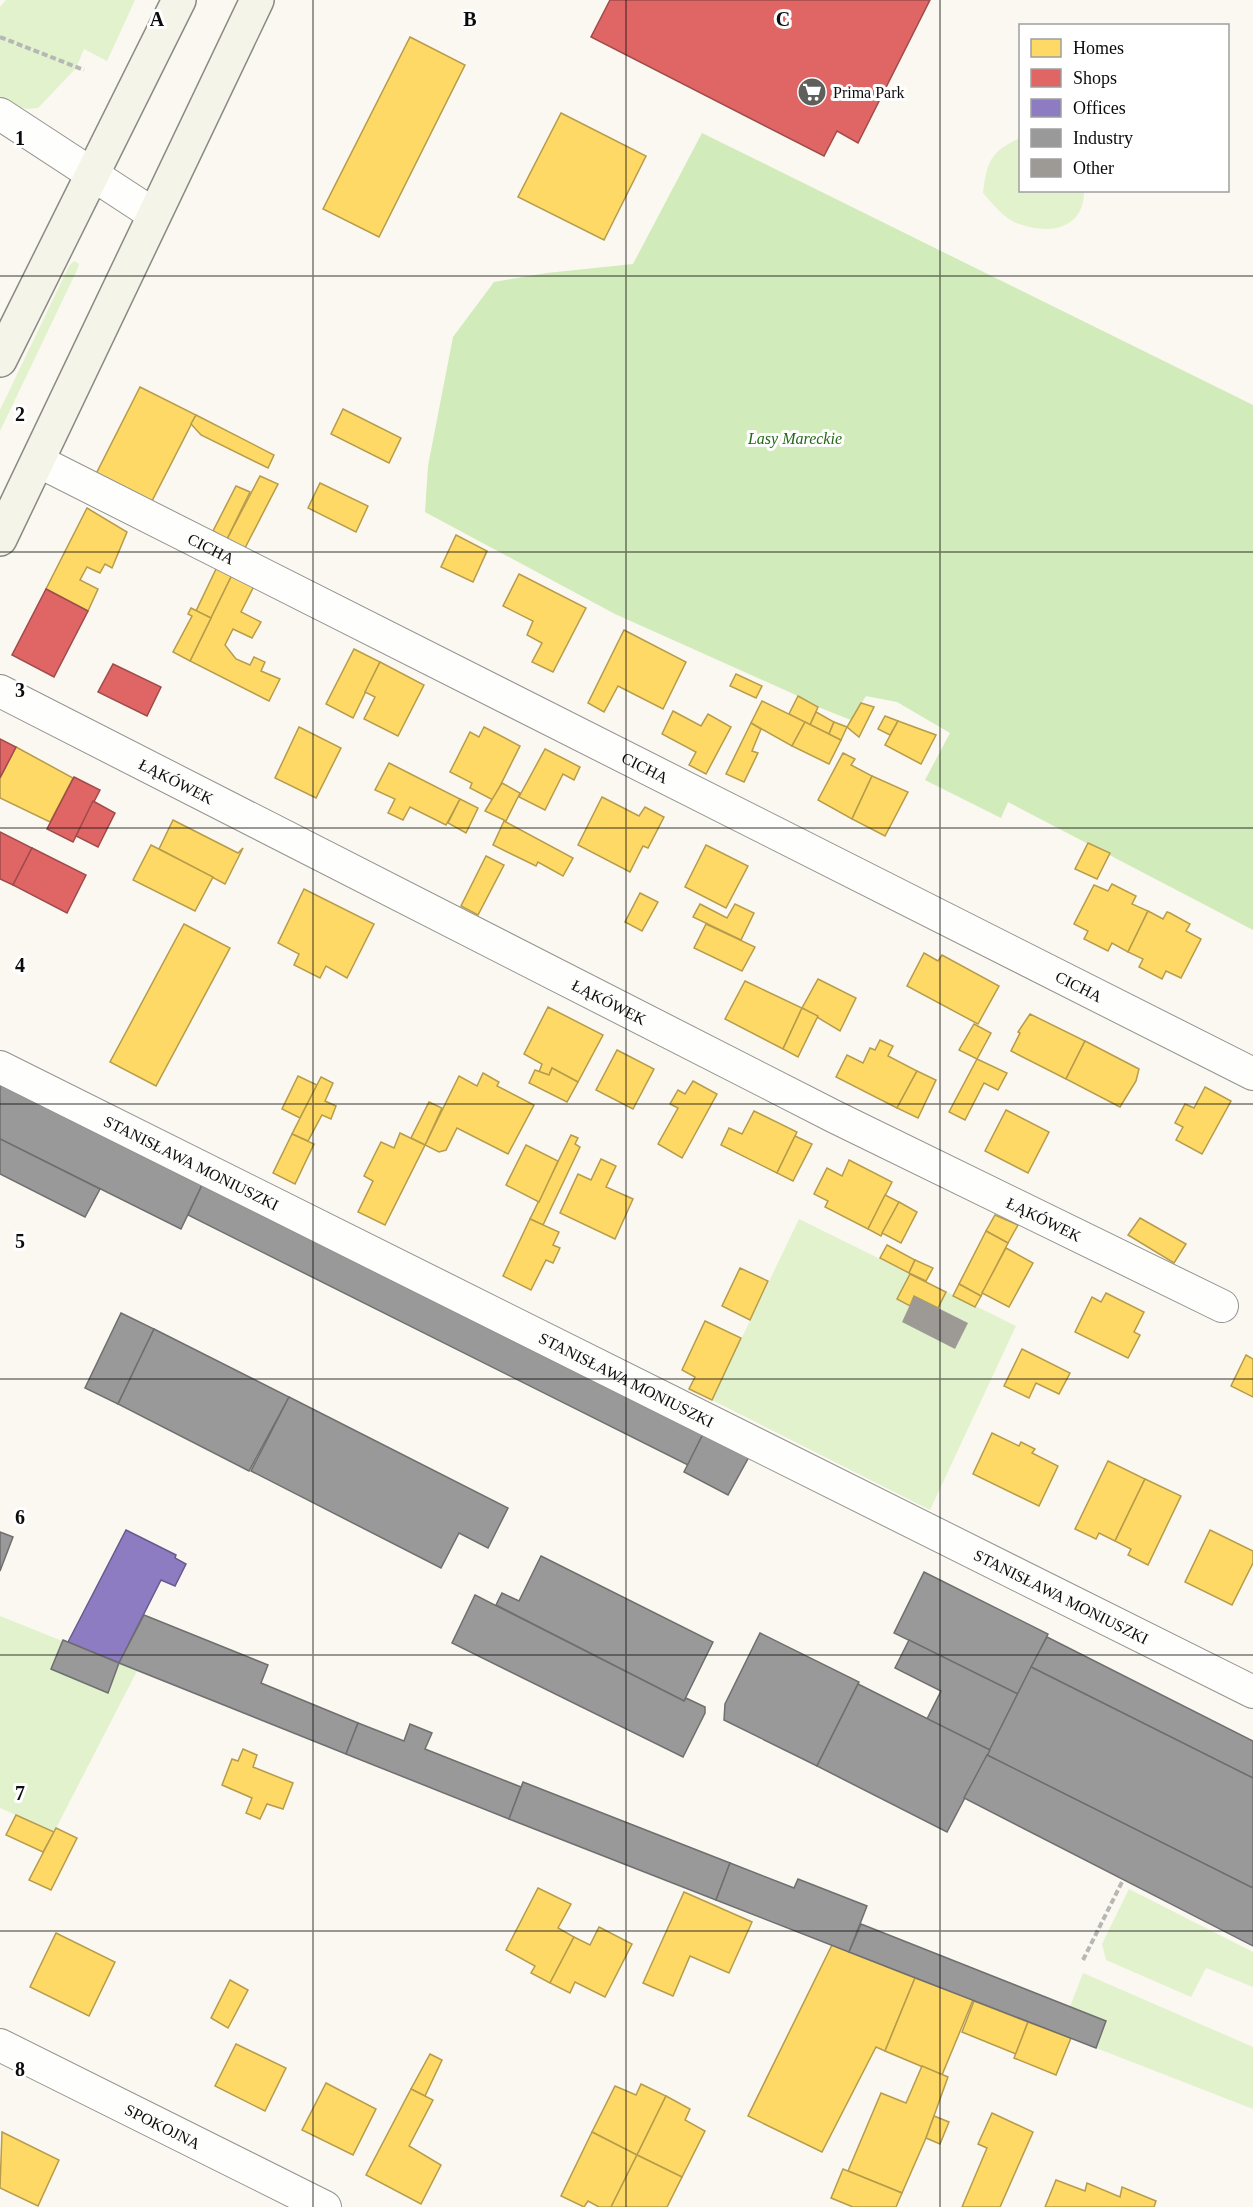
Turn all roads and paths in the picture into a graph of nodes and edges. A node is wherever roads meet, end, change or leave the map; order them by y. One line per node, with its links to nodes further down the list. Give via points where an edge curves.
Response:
1 (179, 0): 6 (main road)
2 (257, 0): 7 (main road)
3 (0, 37): 4 (path)
4 (84, 70)
5 (0, 114): 6 (street)
6 (92, 175): 7 (street); 8 (main road)
7 (153, 214): 9 (main road)
8 (0, 360)
9 (38, 461): 10 (main road); 13 (street, CICHA)
10 (0, 539)
11 (0, 691): 14 (street, ŁĄKÓWEK, via 825,1111)
12 (0, 1067): 15 (street, STANISŁAWA MONIUSZKI)
13 (1253, 1074)
14 (1222, 1306)
15 (1253, 1692)
16 (1122, 1882): 17 (path)
17 (1083, 1960)
18 (0, 2045): 19 (street, SPOKOJNA)
19 (325, 2207)

